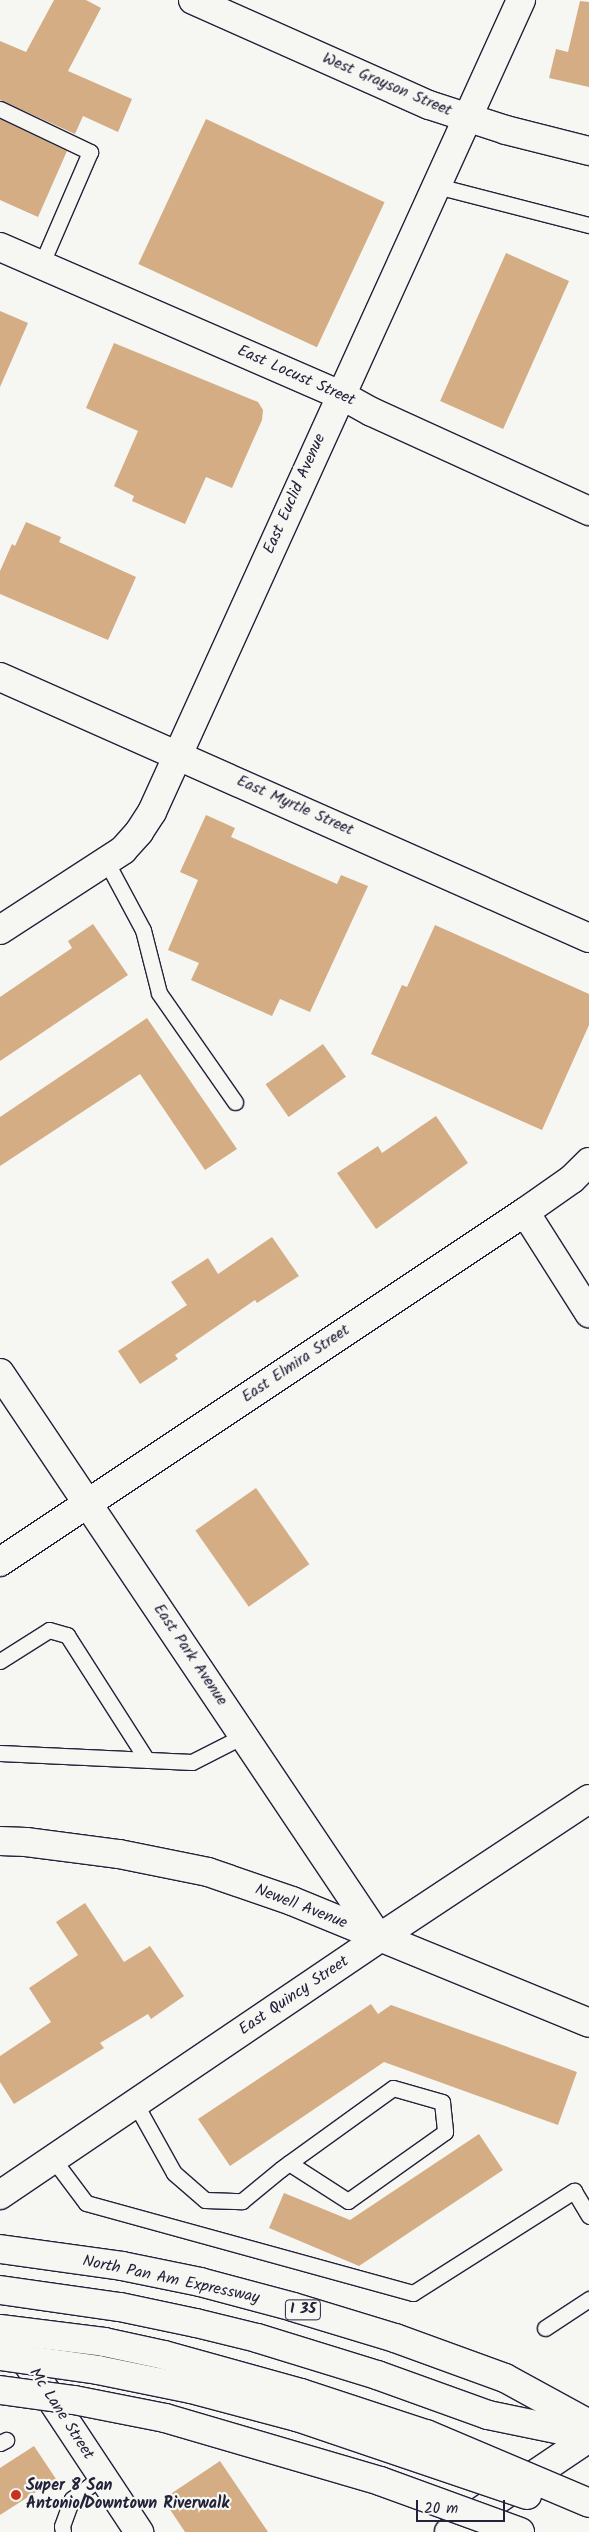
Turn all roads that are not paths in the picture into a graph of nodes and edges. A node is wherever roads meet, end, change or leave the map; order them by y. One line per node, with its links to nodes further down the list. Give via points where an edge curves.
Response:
1 (193, 0): 4 (main road, West Grayson Street, via 429,105)
2 (521, 0): 4 (main road, East Euclid Avenue)
3 (0, 109): 9 (lane, via 90,152)
4 (468, 119): 5 (main road, West Grayson Street); 6 (main road, East Euclid Avenue)
5 (589, 151)
6 (437, 186): 7 (lane); 10 (main road, East Euclid Avenue)
7 (589, 225)
8 (0, 246): 9 (main road, East Locust Street)
9 (41, 265): 10 (main road, East Locust Street)
10 (341, 395): 11 (main road, East Locust Street); 13 (main road, East Euclid Avenue)
11 (589, 511)
12 (0, 677): 13 (main road, East Myrtle Street)
13 (178, 754): 14 (main road, East Euclid Avenue, via 152,812 139,832 123,850); 16 (main road, East Myrtle Street)
14 (106, 860): 15 (main road, East Euclid Avenue); 17 (lane, via 143,930 159,994)
15 (0, 930)
16 (589, 938)
17 (235, 1102)
18 (589, 1162): 19 (main road, East Elmira Street, via 572,1179)
19 (525, 1212): 20 (main road); 22 (main road, East Elmira Street)
20 (589, 1313)
21 (0, 1373): 22 (main road, East Park Avenue)
22 (87, 1504): 23 (main road, East Elmira Street); 25 (main road, East Park Avenue)
23 (0, 1562)
24 (0, 1661): 27 (lane, via 49,1630 67,1635)
25 (245, 1735): 27 (lane, via 192,1762); 30 (main road, East Park Avenue)
26 (0, 1753): 27 (lane)
27 (147, 1760)
28 (589, 1799): 30 (main road, East Quincy Street)
29 (0, 1841): 30 (main road, Newell Avenue, via 119,1854 208,1872 292,1901)
30 (379, 1938): 31 (main road, Newell Avenue); 32 (main road, East Quincy Street)
31 (589, 2023)
32 (135, 2103): 33 (main road, East Quincy Street); 34 (lane, via 174,2173 205,2200 242,2200)
33 (53, 2159): 35 (main road, East Quincy Street); 36 (lane, via 86,2202 413,2293 574,2191)
34 (289, 2163): 34 (lane, via 393,2088 442,2102 445,2132 348,2200)
35 (0, 2195)
36 (589, 2216)
37 (0, 2249): 45 (main road, North Pan Am Expressway / I 35, via 122,2266 200,2282 302,2310 395,2338 506,2378)
38 (0, 2290): 46 (main road, I 35, via 120,2308 257,2338 377,2375 488,2415)
39 (589, 2299): 41 (lane)
40 (0, 2321): 47 (main road, Mc Lane Street)
41 (545, 2328)
42 (0, 2329): 49 (main road, bridge, via 104,2342 301,2393 426,2434)
43 (0, 2356): 50 (main road, bridge, via 98,2370 288,2414)
44 (0, 2390): 48 (main road, bridge, via 74,2400 165,2418)
45 (589, 2424)
46 (589, 2437): 53 (main road)
47 (102, 2476): 51 (lane, via 72,2499 62,2526); 52 (main road, Mc Lane Street)
48 (380, 2481): 54 (main road, bridge); 55 (main road, bridge)
49 (589, 2503)
50 (589, 2516)
51 (63, 2532)
52 (139, 2532)
53 (449, 2532)
54 (501, 2532)
55 (520, 2532)

